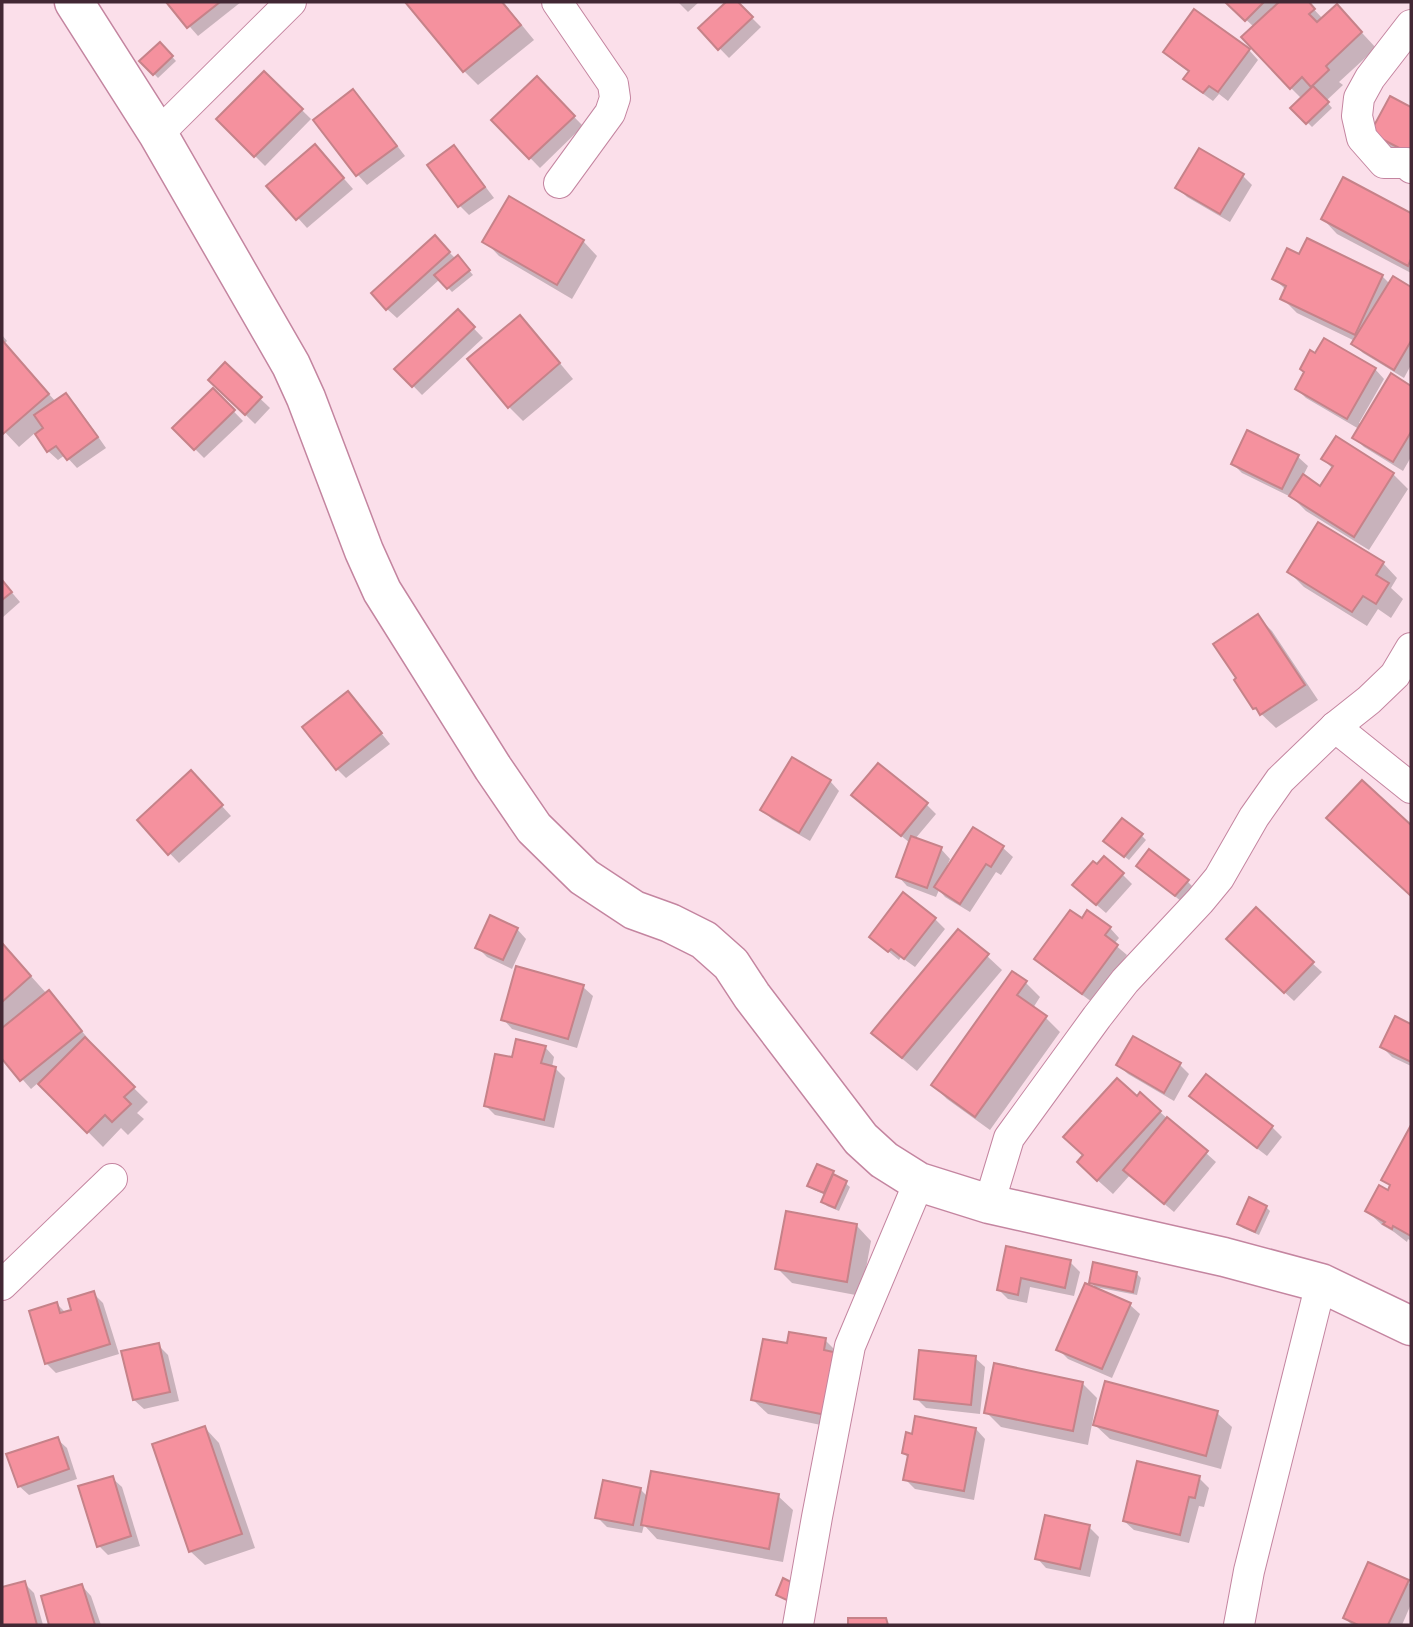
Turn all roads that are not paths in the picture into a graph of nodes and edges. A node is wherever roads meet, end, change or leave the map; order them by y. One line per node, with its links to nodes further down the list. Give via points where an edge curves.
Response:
1 (74, 2): 5 (street)
2 (290, 2): 5 (street)
3 (557, 2): 7 (street, via 613,84 615,98 610,113)
4 (1411, 25): 6 (street, via 1370,78 1359,98 1357,116 1362,138 1384,163 1407,163)
5 (158, 134): 12 (street, via 291,365 382,591 534,828 584,877 634,909 704,940 731,964 861,1139 884,1160)
6 (1411, 168)
7 (559, 183)
8 (1411, 648): 9 (street, via 1395,675)
9 (1335, 727): 10 (street); 13 (street, via 1280,780 1219,878 1125,981 1009,1138)
10 (1411, 788)
11 (112, 1180): 15 (street)
12 (919, 1181): 13 (street); 17 (street, via 850,1346)
13 (989, 1204): 14 (street)
14 (1321, 1283): 16 (street); 18 (street)
15 (2, 1285)
16 (1411, 1326)
17 (798, 1625)
18 (1238, 1625)

